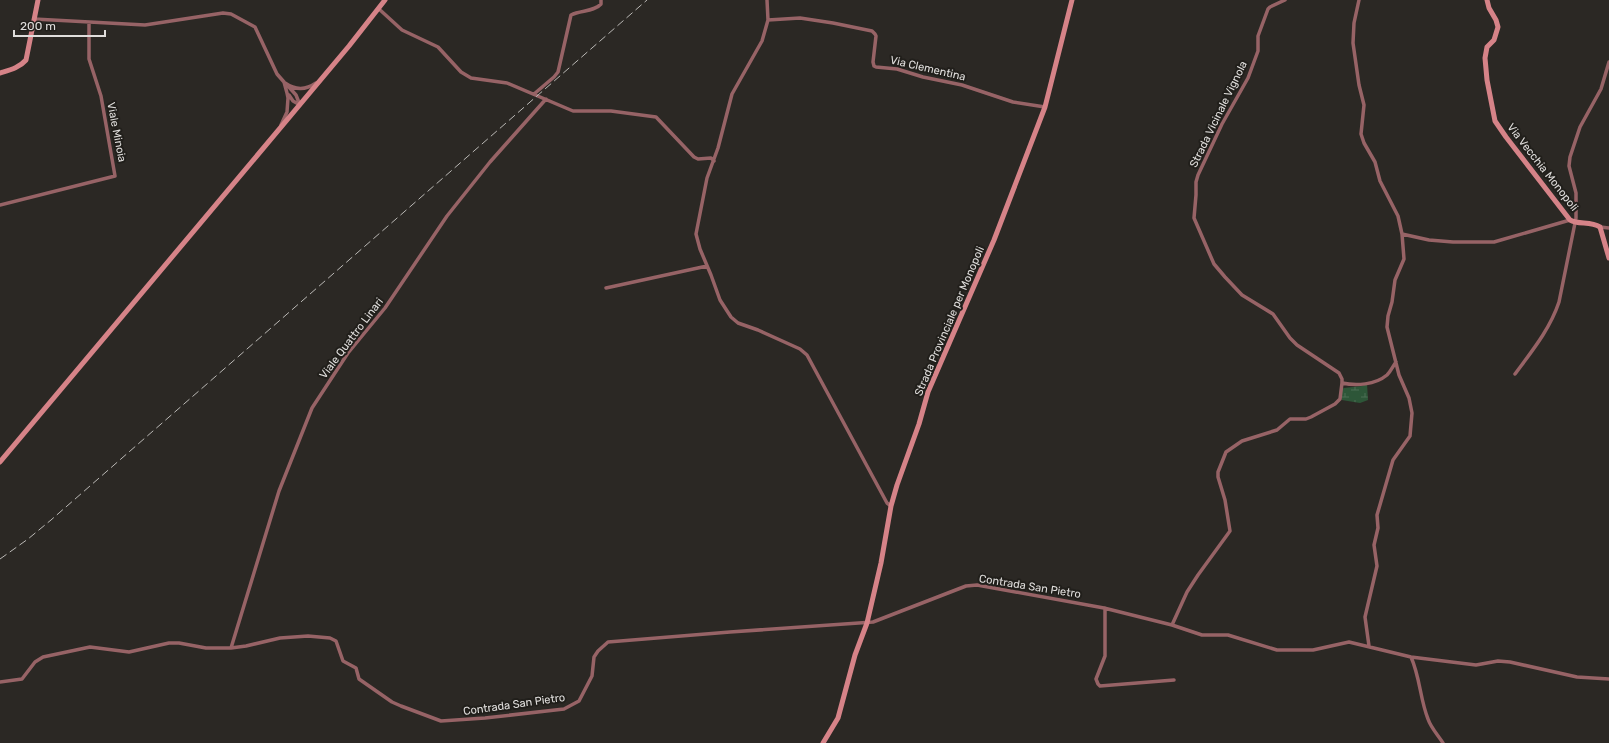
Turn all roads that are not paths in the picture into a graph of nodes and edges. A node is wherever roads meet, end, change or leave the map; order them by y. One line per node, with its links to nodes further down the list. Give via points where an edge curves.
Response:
1 (38, 0): 10 (street)
2 (601, 0): 18 (street, via 601,4 596,8 572,15 558,72)
3 (767, 0): 11 (street)
4 (1072, 0): 21 (street, Strada Provinciale per Monopoli)
5 (1285, 0): 34 (street, Strada Vicinale Vignola, via 1268,10 1258,36 1258,51 1248,78 1200,168 1196,182 1194,218 1214,264 1225,277 1246,298 1273,314 1297,345 1339,373)
6 (1360, 0): 28 (street, via 1354,24 1353,43 1364,105 1361,134 1375,162 1380,181 1398,216)
7 (1486, 0): 25 (street, Via Vecchia Monopoli, via 1498,27 1494,40 1487,47 1485,58 1495,121)
8 (384, 1): 9 (street)
9 (379, 9): 15 (street); 18 (street, via 402,30 438,47 467,76 507,83)
10 (34, 19): 12 (street); 14 (street, via 26,60 17,68)
11 (768, 20): 21 (street, Via Clementina, via 800,18 872,31 876,36 873,62 876,67 897,69 962,85 1013,102); 23 (street, via 760,46 734,89)
12 (89, 22): 16 (street, via 145,25 231,14 255,27 277,74); 24 (street, Viale Minoia, via 89,59 101,96 115,176)
13 (1609, 62): 25 (street, via 1600,89 1580,127 1570,157 1569,166 1576,193)
14 (0, 74)
15 (320, 81): 16 (street, via 304,88); 20 (street)
16 (285, 84): 17 (street); 20 (street, via 296,95)
17 (287, 92): 20 (street, via 293,101); 22 (street, via 287,112)
18 (534, 94): 19 (street)
19 (546, 100): 23 (street, via 572,111 611,111 656,117 694,157 711,158); 41 (street, Viale Quattro Linari, via 490,162 447,216 385,308 348,352 312,408 279,490)
20 (300, 105): 22 (street)
21 (1045, 107): 36 (street, Strada Provinciale per Monopoli, via 994,240 928,392)
22 (279, 129): 35 (street)
23 (714, 161): 30 (street, via 707,178 696,230)
24 (0, 205)
25 (1572, 221): 26 (street, Via Vecchia Monopoli); 28 (street, via 1494,242 1446,242); 33 (street, via 1557,308 1535,347)
26 (1600, 227): 27 (street); 29 (street)
27 (1609, 228)
28 (1402, 234): 32 (street, via 1404,259 1395,280 1387,321)
29 (1609, 258)
30 (707, 266): 31 (street); 36 (street, via 721,303 734,320 784,341 807,355)
31 (606, 288)
32 (1396, 362): 34 (street, via 1382,378 1357,386); 40 (street, via 1412,405 1411,430 1406,443 1394,460 1377,515 1378,528 1374,545 1377,566 1365,617)
33 (1515, 374)
34 (1342, 383): 39 (street, via 1340,400 1335,404 1306,419 1290,419 1277,430 1242,441 1226,452 1218,477 1230,530 1198,575)
35 (0, 462)
36 (891, 506): 38 (street, Strada Provinciale per Monopoli)
37 (1105, 608): 38 (street, Contrada San Pietro, via 977,585 966,586 894,616); 39 (street, Contrada San Pietro); 44 (street, via 1105,656 1096,680 1098,684 1100,686)
38 (867, 623): 41 (street, Contrada San Pietro, via 612,642 604,645 594,656 592,676 584,693 579,701 568,707 446,722 392,702 360,679 356,668 341,658 334,639 308,636 280,638); 46 (street, Strada Provinciale per Monopoli, via 855,655 838,718)
39 (1172, 625): 40 (street, Contrada San Pietro, via 1202,635 1228,635 1283,651 1313,650 1346,642)
40 (1369, 646): 42 (street, Contrada San Pietro)
41 (232, 648): 45 (street, Contrada San Pietro, via 206,648 169,643 129,652 90,647 43,656 32,665 22,679)
42 (1412, 657): 43 (street, Contrada San Pietro, via 1476,665 1498,661 1510,662 1577,677); 47 (street, via 1427,718)
43 (1609, 679)
44 (1174, 680)
45 (0, 682)
46 (823, 743)
47 (1443, 743)

